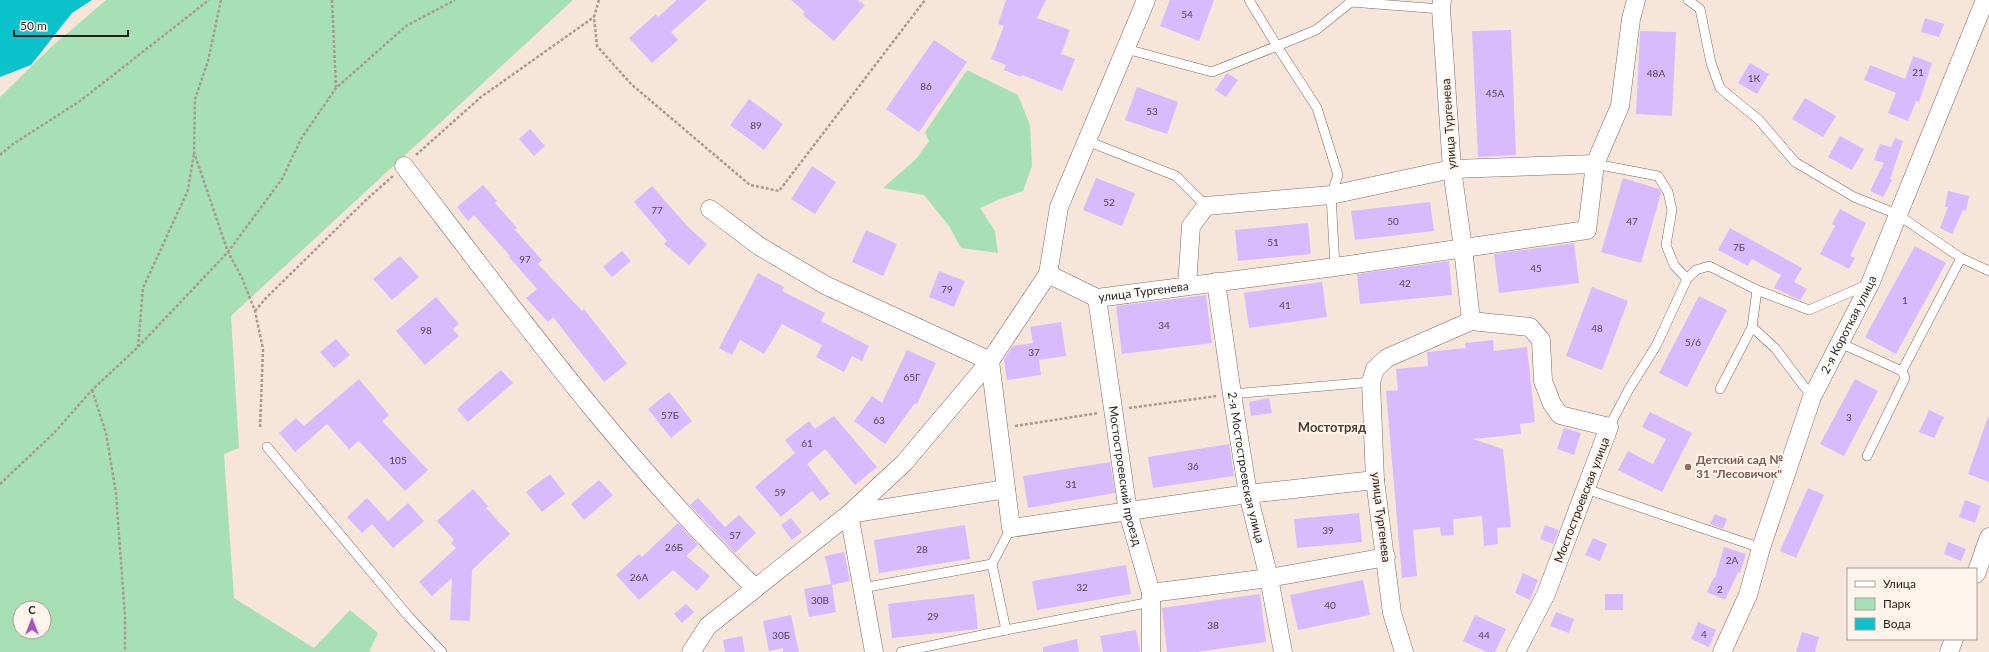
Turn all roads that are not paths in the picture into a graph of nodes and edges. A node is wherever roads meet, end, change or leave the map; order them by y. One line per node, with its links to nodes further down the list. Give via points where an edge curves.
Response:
1 (1146, 0): 9 (street)
2 (1249, 0): 8 (lane)
3 (1636, 0): 11 (street, via 1630,19 1620,106)
4 (1688, 0): 17 (lane, via 1700,9 1711,63 1720,88 1758,120 1795,162 1854,196)
5 (1985, 0): 17 (street, 2-я Короткая улица)
6 (1350, 1): 7 (lane); 8 (lane, via 1316,30)
7 (1441, 4): 13 (street, улица Тургенева)
8 (1277, 46): 9 (lane, via 1212,72); 14 (lane, via 1317,108 1338,175)
9 (1126, 48): 10 (street)
10 (1087, 141): 15 (lane, via 1176,176); 22 (street, via 1059,207)
11 (1595, 164): 13 (street); 18 (street, улица Тургенева, via 1587,230); 23 (lane, via 1658,176 1668,192 1672,210 1666,245 1674,265)
12 (404, 166): 54 (street, via 530,331 663,493)
13 (1452, 169): 14 (street); 18 (street, улица Тургенева)
14 (1331, 195): 15 (street); 20 (lane)
15 (1206, 206): 26 (street, via 1191,226)
16 (710, 209): 32 (street, via 759,246 825,285)
17 (1897, 214): 19 (lane); 25 (street, 2-я Короткая улица)
18 (1463, 248): 20 (street, улица Тургенева); 29 (street, улица Тургенева)
19 (1961, 258): 21 (lane); 33 (lane)
20 (1335, 267): 24 (street, улица Тургенева)
21 (1989, 271)
22 (1048, 274): 28 (street, улица Тургенева); 32 (street)
23 (1687, 279): 27 (lane, via 1696,270 1709,266); 38 (lane, via 1656,346)
24 (1216, 282): 26 (street, улица Тургенева); 36 (street, 2-я Мостостроевская улица)
25 (1870, 284): 27 (lane, via 1808,310); 31 (street, 2-я Короткая улица)
26 (1187, 286): 28 (street, улица Тургенева)
27 (1757, 290): 30 (lane)
28 (1097, 298): 45 (street, Мостостроевский проезд)
29 (1471, 321): 34 (street, улица Тургенева, via 1387,358 1375,369); 38 (street, Мостостроевская улица, via 1530,327 1541,340 1543,381 1552,404 1560,415)
30 (1752, 327): 35 (lane); 37 (lane, via 1775,348)
31 (1840, 343): 33 (lane); 37 (street, 2-я Короткая улица)
32 (990, 361): 42 (street); 46 (street, via 904,463)
33 (1902, 371): 40 (lane, via 1905,378)
34 (1371, 382): 36 (lane); 41 (street, улица Тургенева)
35 (1720, 389)
36 (1232, 394): 44 (street, 2-я Мостостроевская улица)
37 (1812, 397): 49 (street, 2-я Короткая улица)
38 (1609, 427): 43 (street, Мостостроевская улица)
39 (267, 448): 59 (lane, via 409,617)
40 (1867, 456)
41 (1375, 480): 44 (street); 50 (street, улица Тургенева)
42 (1006, 489): 46 (street); 47 (street)
43 (1586, 489): 49 (lane); 66 (street, Мостостроевская улица, via 1546,594)
44 (1248, 494): 45 (street); 53 (street, 2-я Мостостроевская улица)
45 (1128, 512): 47 (street); 56 (street, Мостостроевский проезд)
46 (849, 514): 54 (street); 55 (street)
47 (1012, 528): 51 (lane)
48 (1989, 537): 52 (street)
49 (1761, 548): 67 (street, 2-я Короткая улица, via 1748,595)
50 (1386, 557): 53 (street); 65 (street, улица Тургенева, via 1392,613)
51 (992, 564): 55 (lane); 57 (lane)
52 (1977, 571)
53 (1269, 578): 56 (street); 64 (street, 2-я Мостостроевская улица)
54 (755, 588): 60 (street, via 708,626)
55 (862, 588): 61 (street)
56 (1151, 597): 57 (lane); 63 (street, Мостостроевский проезд)
57 (1006, 630): 62 (lane)
58 (1954, 640): 68 (street)
59 (442, 652)
60 (691, 652)
61 (874, 652)
62 (901, 652)
63 (1151, 652)
64 (1283, 652)
65 (1404, 652)
66 (1516, 652)
67 (1722, 652)
68 (1949, 652)

